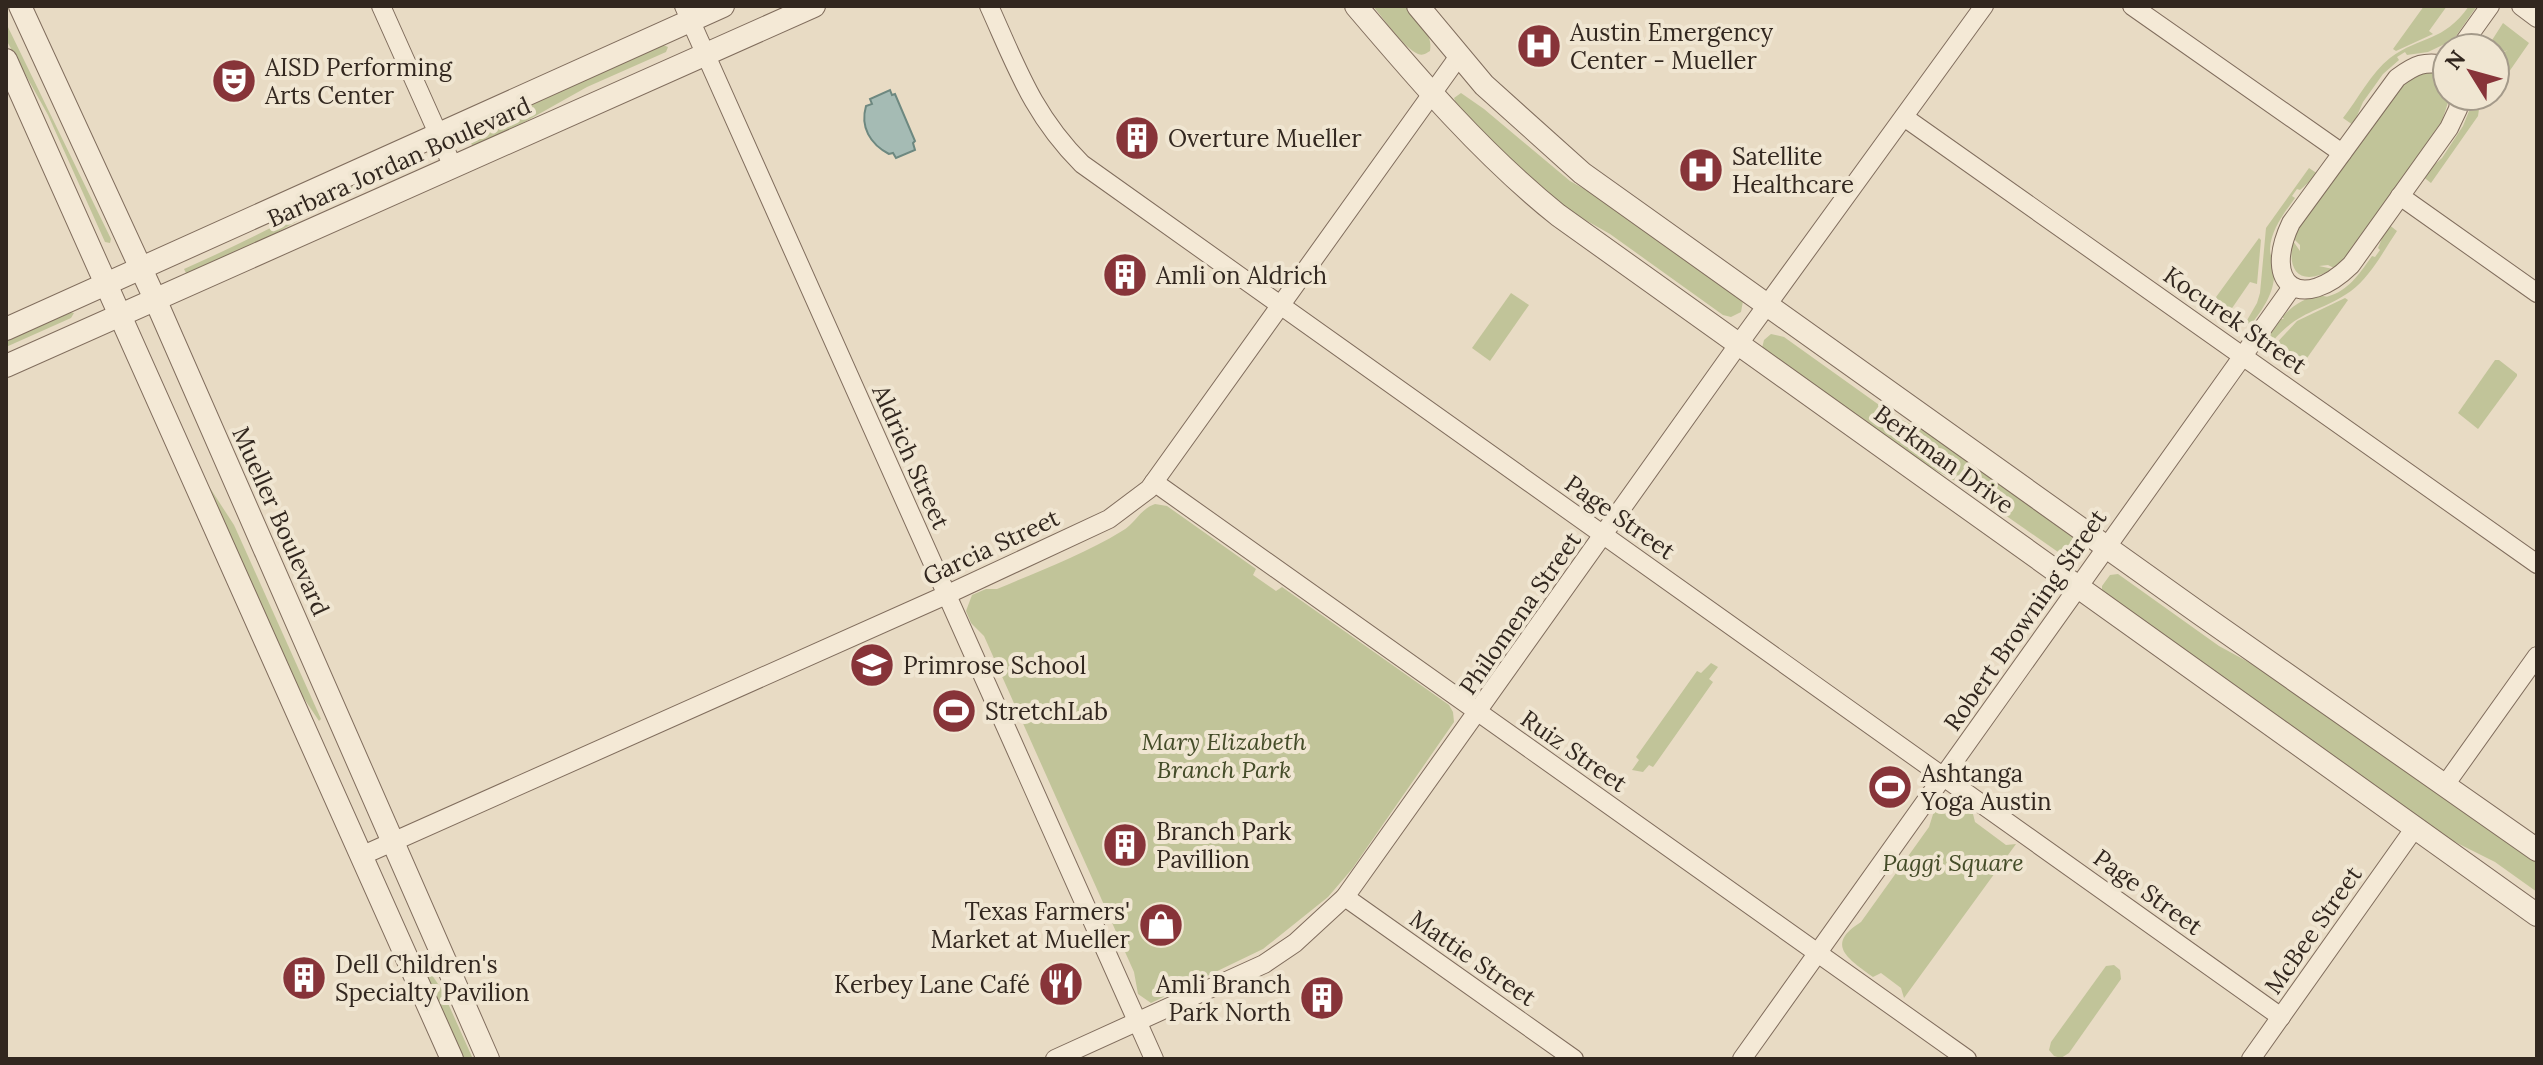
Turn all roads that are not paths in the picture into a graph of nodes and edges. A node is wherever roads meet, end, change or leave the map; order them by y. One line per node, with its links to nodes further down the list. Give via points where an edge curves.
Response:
1 (20, 6): 26 (street, Mueller Boulevard)
2 (381, 6): 22 (street)
3 (723, 6): 12 (street, Barbara Jordan Boulevard)
4 (814, 6): 15 (street, Barbara Jordan Boulevard)
5 (989, 6): 32 (street, Page Street, via 1031,100 1062,145)
6 (1356, 6): 19 (street, Berkman Drive)
7 (1418, 6): 16 (street, Berkman Drive)
8 (1984, 6): 21 (street, Philomena Street)
9 (2132, 6): 23 (street)
10 (2490, 6): 14 (street)
11 (2521, 6): 13 (street)
12 (688, 13): 15 (street, Aldrich Street); 22 (street, Barbara Jordan Boulevard)
13 (2537, 18)
14 (2471, 32)
15 (705, 55): 24 (street, Barbara Jordan Boulevard); 43 (street, Aldrich Street)
16 (1459, 56): 19 (street, Garcia Street); 31 (street, Berkman Drive, via 1582,173)
17 (6, 60): 27 (street)
18 (2431, 62): 23 (street, via 2397,78)
19 (1431, 94): 32 (street, Garcia Street); 35 (street, Berkman Drive, via 1534,195)
20 (2457, 112): 25 (street)
21 (1904, 117): 31 (street, Philomena Street); 36 (street, Kocurek Street)
22 (438, 134): 24 (street); 26 (street, Barbara Jordan Boulevard)
23 (2342, 153): 28 (street, via 2291,223 2282,245 2280,265)
24 (453, 167): 30 (street, Barbara Jordan Boulevard)
25 (2400, 196): 28 (street, via 2342,274 2317,289); 29 (street)
26 (140, 268): 27 (street, Barbara Jordan Boulevard); 30 (street, Mueller Boulevard)
27 (106, 283): 33 (street); 34 (street, Barbara Jordan Boulevard)
28 (2292, 287): 36 (street, Robert Browning Street)
29 (2537, 293)
30 (155, 299): 33 (street, Barbara Jordan Boulevard); 49 (street, Mueller Boulevard)
31 (1767, 306): 35 (street, Philomena Street); 40 (street, Berkman Drive)
32 (1282, 307): 38 (street, Garcia Street); 39 (street, Page Street)
33 (120, 315): 37 (street, Barbara Jordan Boulevard); 51 (street)
34 (6, 329)
35 (1738, 345): 39 (street, Philomena Street); 42 (street, Berkman Drive)
36 (2242, 354): 40 (street, Robert Browning Street); 41 (street, Kocurek Street)
37 (6, 366)
38 (1154, 482): 43 (street, Garcia Street, via 1109,519); 45 (street, Ruiz Street)
39 (1604, 535): 45 (street, Philomena Street); 46 (street, Page Street)
40 (2106, 547): 42 (street, Robert Browning Street); 47 (street, Berkman Drive)
41 (2537, 564)
42 (2078, 586): 46 (street, Robert Browning Street); 48 (street, Berkman Drive)
43 (946, 595): 49 (street, Garcia Street); 56 (street, Aldrich Street)
44 (2537, 656): 47 (street)
45 (1478, 712): 52 (street, Philomena Street); 54 (street, Ruiz Street)
46 (1943, 776): 54 (street, Robert Browning Street); 55 (street, Page Street)
47 (2445, 785): 50 (street, Berkman Drive)
48 (2414, 829): 53 (street, Berkman Drive); 55 (street, McBee Street)
49 (394, 842): 51 (street, Garcia Street); 58 (street, Mueller Boulevard)
50 (2537, 850)
51 (361, 856): 57 (street)
52 (1345, 897): 56 (street, Philomena Street, via 1264,964); 61 (street, Mattie Street)
53 (2537, 915)
54 (1817, 953): 62 (street, Robert Browning Street); 63 (street, Ruiz Street)
55 (2281, 1017): 64 (street, McBee Street)
56 (1138, 1022): 59 (street, Philomena Street); 60 (street, Aldrich Street)
57 (452, 1059)
58 (488, 1059)
59 (1055, 1059)
60 (1154, 1059)
61 (1574, 1059)
62 (1742, 1059)
63 (1967, 1059)
64 (2251, 1059)

